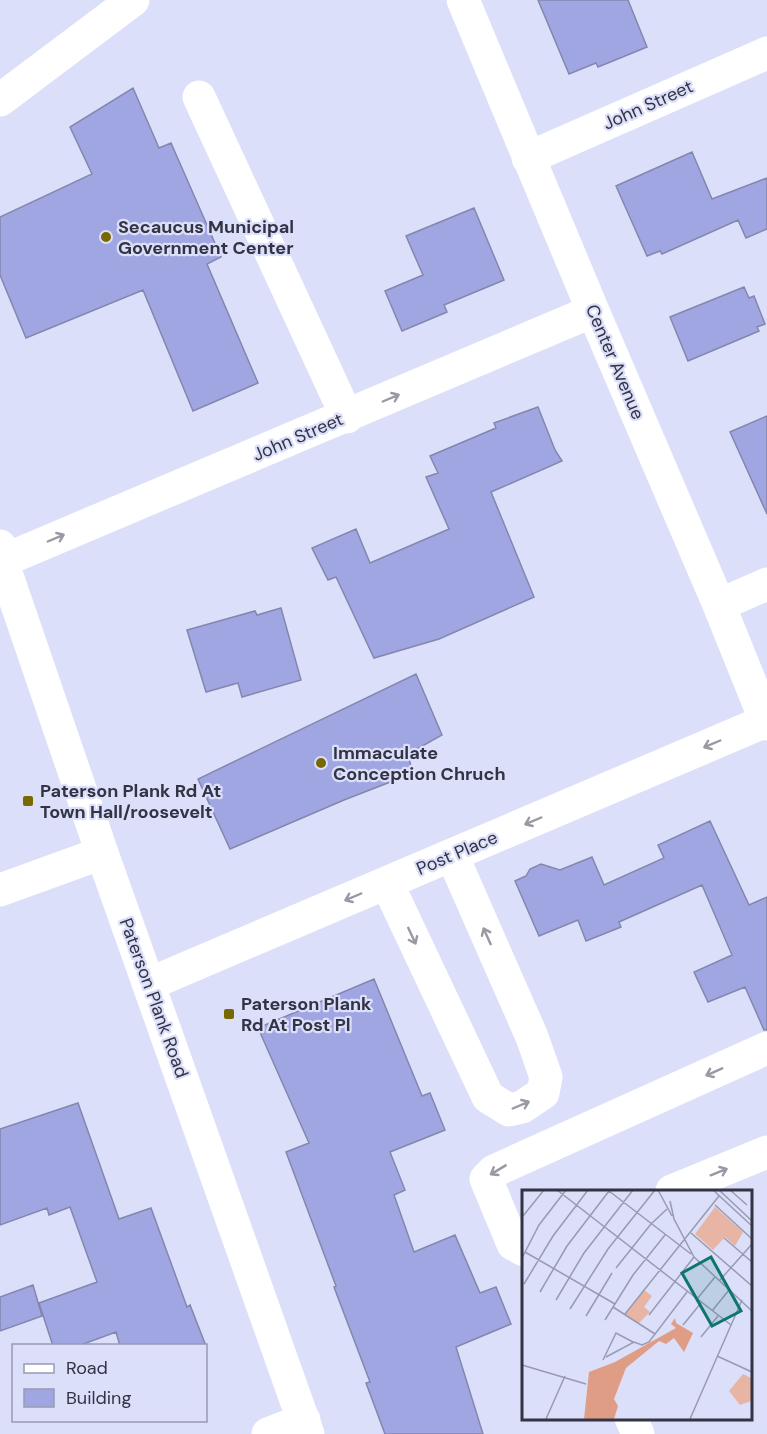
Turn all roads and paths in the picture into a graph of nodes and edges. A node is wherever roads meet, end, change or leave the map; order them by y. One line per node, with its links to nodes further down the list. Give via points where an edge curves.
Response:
1 (133, 0): 5 (street)
2 (463, 0): 6 (street, Center Avenue)
3 (767, 53): 6 (street, John Street)
4 (199, 96): 8 (street)
5 (2, 97)
6 (528, 158): 7 (street, Center Avenue)
7 (593, 311): 8 (street, John Street, one-way to 7); 11 (street, Center Avenue)
8 (346, 417): 9 (street, John Street, one-way to 8)
9 (1, 555): 13 (street, Paterson Plank Road)
10 (767, 584): 11 (street)
11 (719, 604): 12 (street, Center Avenue)
12 (766, 722): 14 (street, Post Place, one-way to 14)
13 (102, 854): 16 (street); 17 (street, Paterson Plank Road)
14 (452, 855): 15 (street, Post Place); 15 (street, one-way to 14, via 488,1097 509,1110 522,1107 543,1094 546,1077)
15 (387, 883): 17 (street, Post Place, one-way to 17)
16 (0, 890)
17 (149, 984): 23 (street, Paterson Plank Road)
18 (767, 1048): 21 (street, one-way to 21, via 494,1171 486,1179 513,1244)
19 (767, 1152): 20 (street, one-way to 19)
20 (674, 1190)
21 (522, 1249)
22 (631, 1419): 25 (street)
23 (306, 1427): 24 (street)
24 (268, 1434)
25 (638, 1434)

